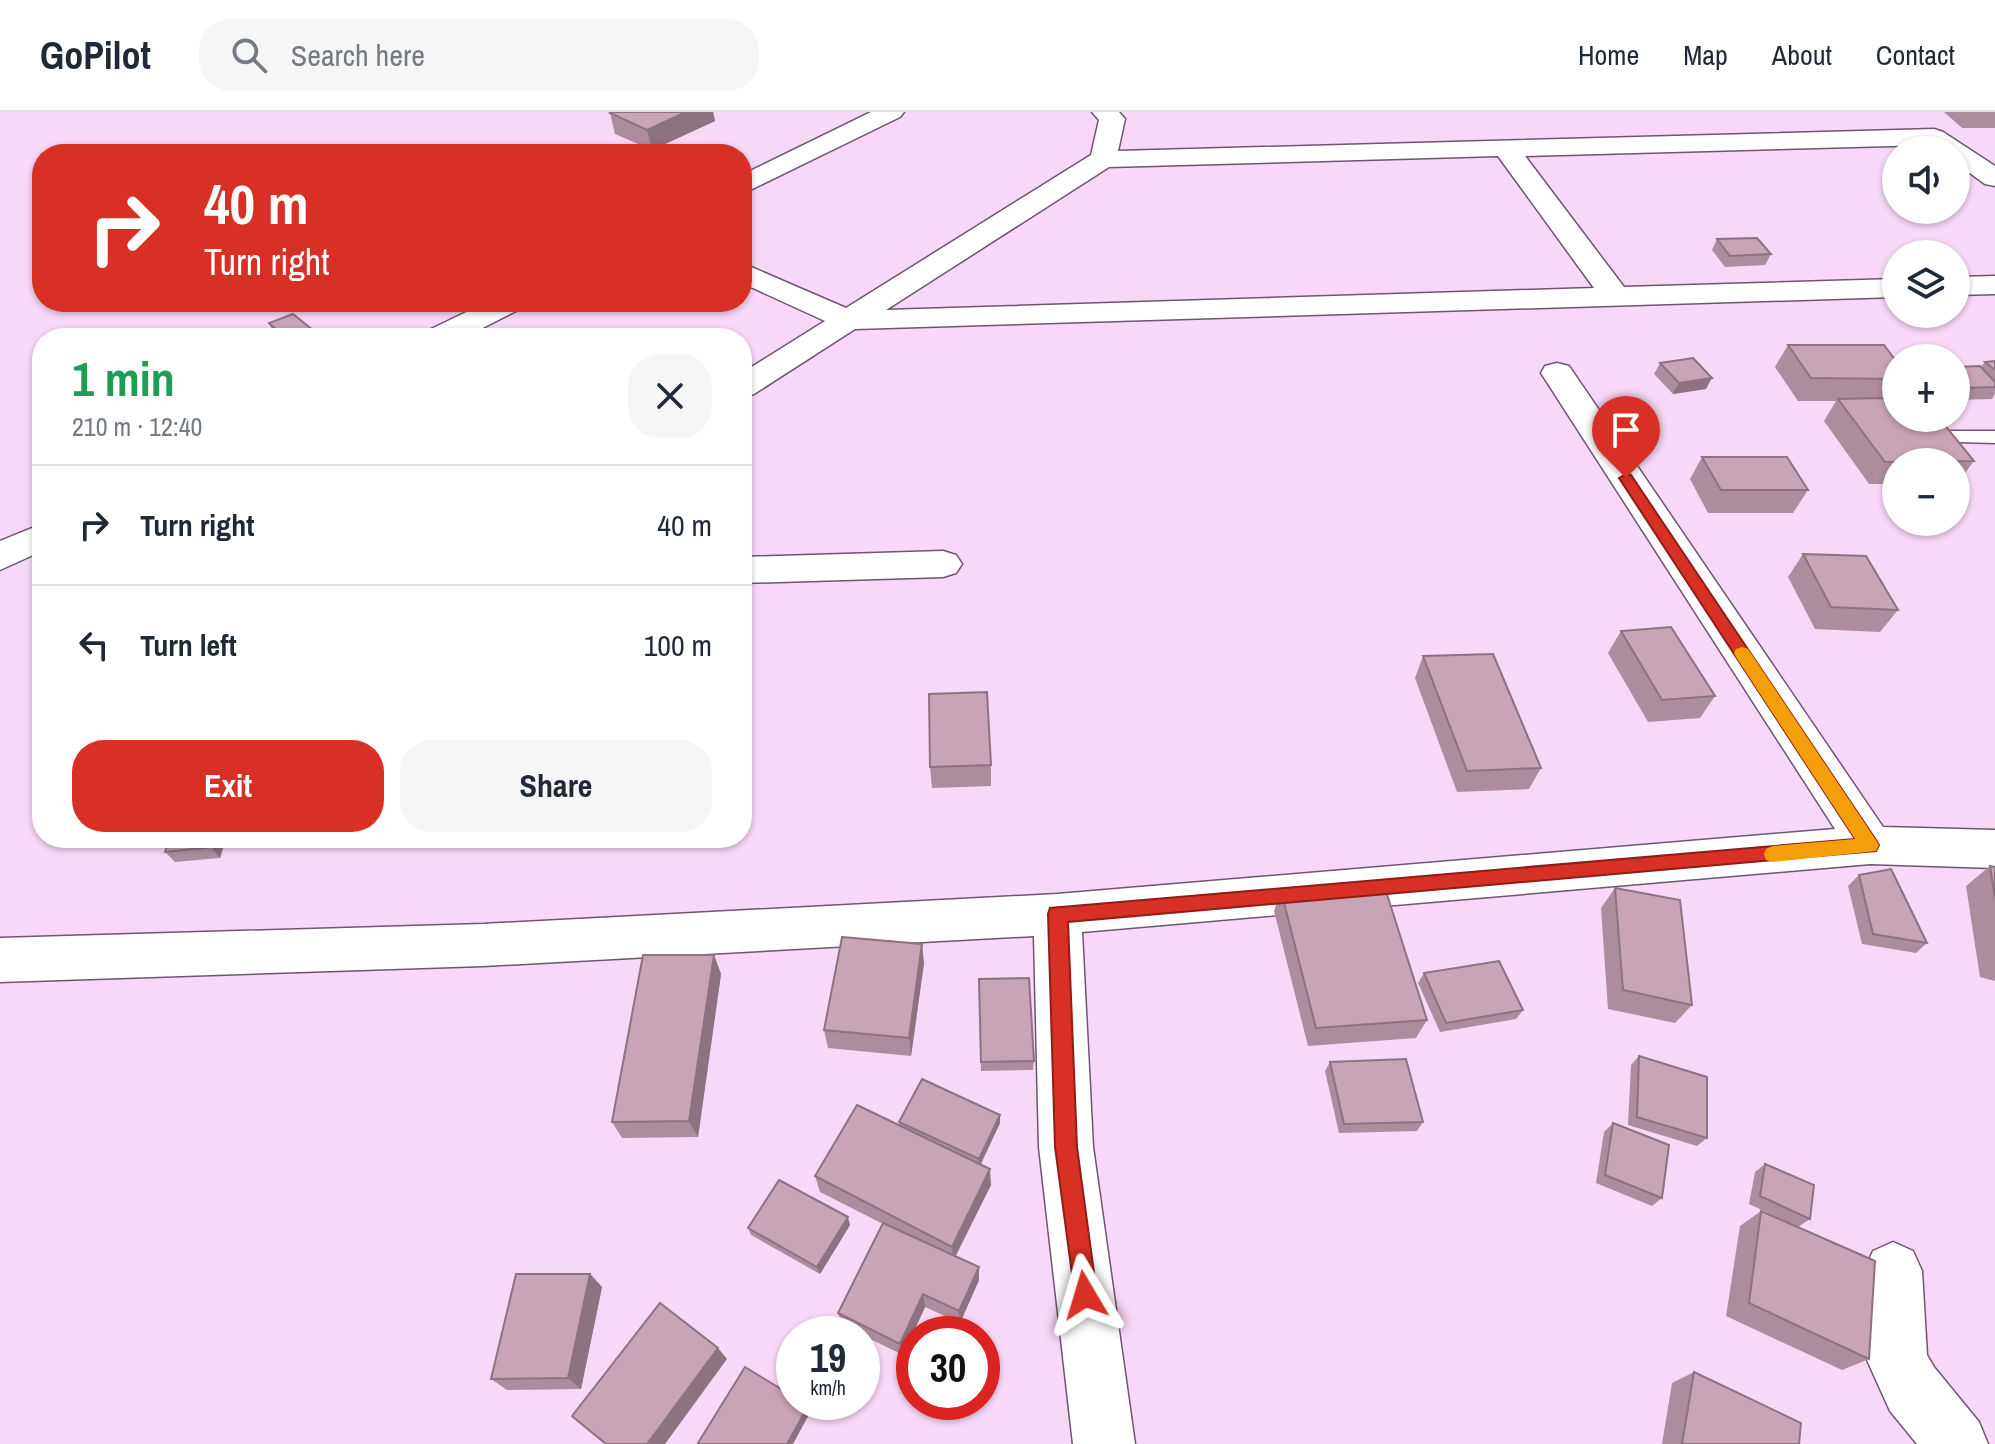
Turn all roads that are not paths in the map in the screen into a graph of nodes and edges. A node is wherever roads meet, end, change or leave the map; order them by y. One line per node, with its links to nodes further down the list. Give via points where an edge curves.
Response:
1 (891, 112): 10 (street)
2 (1105, 112): 7 (street, via 1112,119)
3 (1908, 112): 4 (street)
4 (1936, 136)
5 (1882, 146): 6 (street)
6 (1506, 149): 7 (street); 15 (street)
7 (1103, 159): 17 (street)
8 (1970, 161): 9 (street)
9 (1995, 178)
10 (752, 181)
11 (752, 277): 17 (street)
12 (1995, 285): 13 (street)
13 (1970, 286)
14 (1882, 288): 15 (street)
15 (1616, 297): 17 (street)
16 (491, 312): 18 (street)
17 (848, 320): 20 (street)
18 (458, 328)
19 (1557, 373): 27 (street)
20 (752, 381)
21 (1929, 437): 22 (lane)
22 (1995, 437)
23 (32, 541): 24 (street)
24 (0, 557)
25 (943, 564): 26 (street)
26 (752, 570)
27 (1870, 845): 28 (street); 29 (street)
28 (1995, 849)
29 (1057, 914): 30 (street, via 483,945); 32 (street, via 1066,1147)
30 (0, 960)
31 (1893, 1271): 33 (street, via 1897,1360 1912,1389)
32 (1104, 1444)
33 (1957, 1444)

